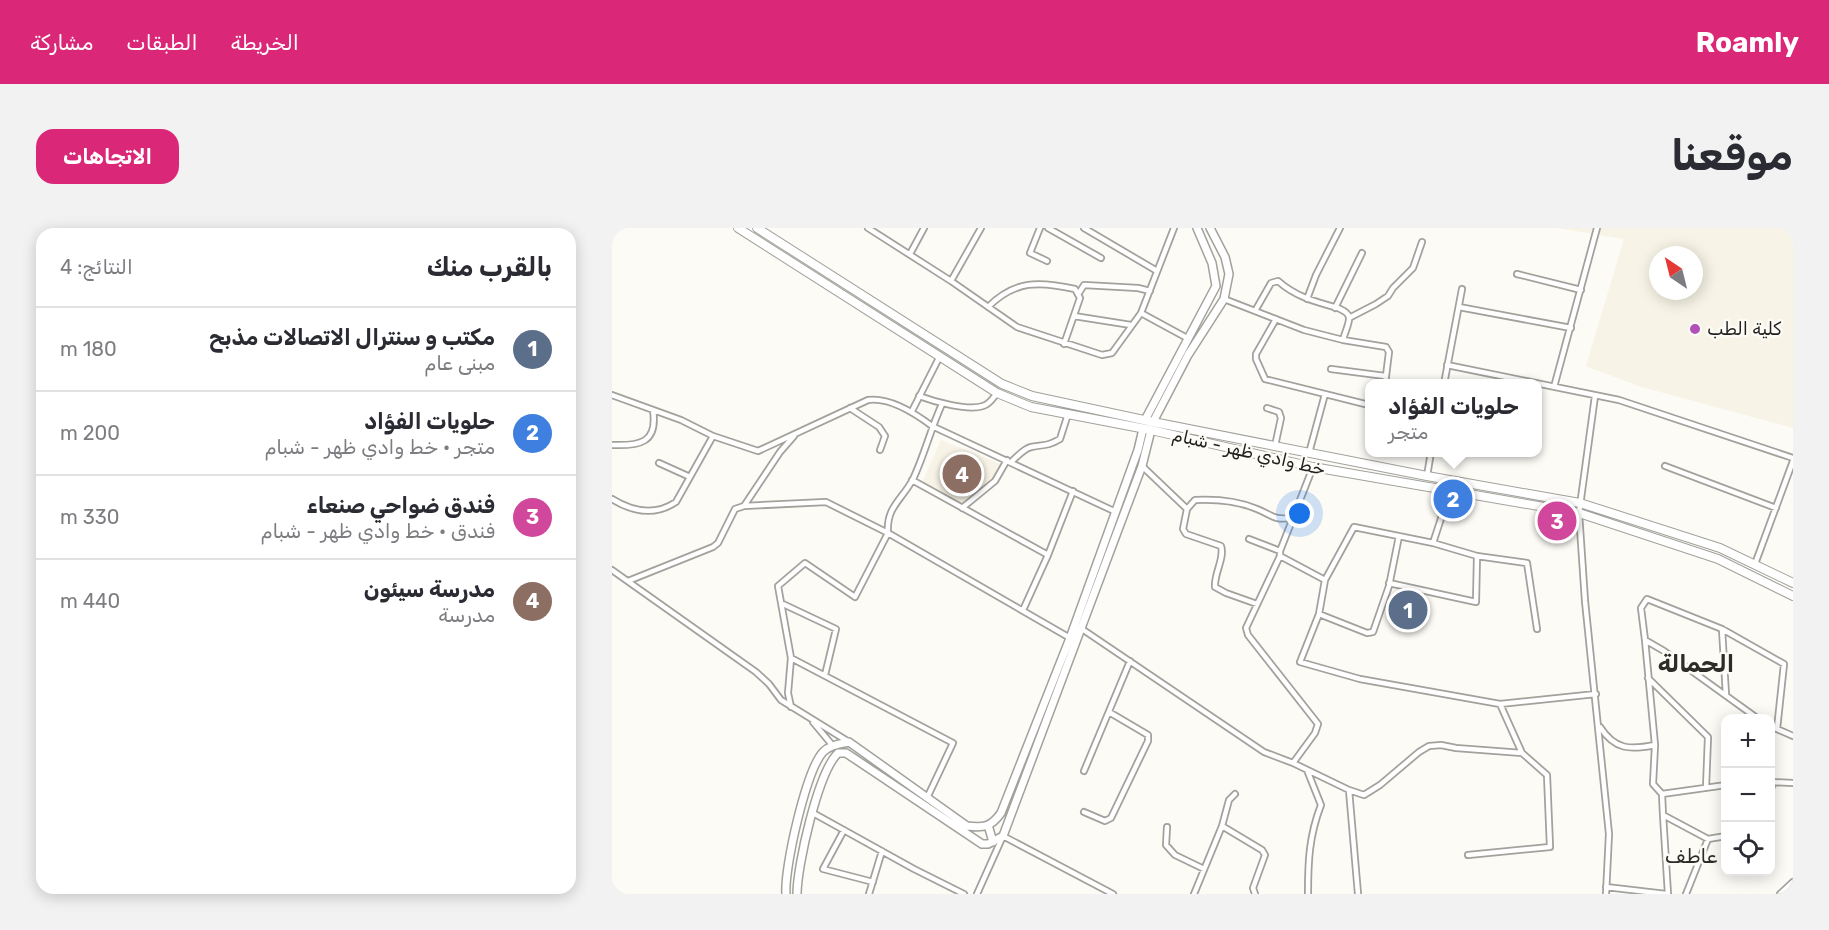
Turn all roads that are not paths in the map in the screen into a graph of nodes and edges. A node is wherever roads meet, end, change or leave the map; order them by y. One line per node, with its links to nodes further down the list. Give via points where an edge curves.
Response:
1 (738, 228): 41 (main road, خط وادي ظهر - شبام)
2 (758, 228): 62 (main road, خط وادي ظهر - شبام, via 1002,384 1032,396)
3 (868, 228): 16 (street)
4 (924, 228): 16 (street)
5 (981, 228): 21 (street)
6 (1040, 228): 18 (street, via 1030,253)
7 (1048, 228): 17 (street)
8 (1084, 228): 19 (street)
9 (1174, 228): 19 (street)
10 (1197, 228): 38 (street, via 1212,262 1216,286)
11 (1210, 228): 27 (street, via 1229,274)
12 (1340, 228): 26 (street)
13 (1596, 228): 23 (street)
14 (1422, 242): 34 (street, via 1413,268 1388,296)
15 (1362, 253): 30 (street)
16 (910, 254): 21 (street)
17 (1101, 258)
18 (1047, 261)
19 (1158, 272): 24 (street)
20 (1517, 274): 23 (street)
21 (951, 281): 28 (street)
22 (1462, 289): 29 (street)
23 (1581, 290): 37 (street)
24 (1150, 291): 25 (street, via 1084,285); 32 (street)
25 (1079, 293): 28 (street, via 1056,285 1032,284 1015,287); 33 (street)
26 (1307, 298): 30 (street); 31 (street, via 1274,280)
27 (1224, 299): 31 (street); 62 (street)
28 (988, 307): 40 (street, via 1017,327)
29 (1459, 307): 37 (street); 42 (street)
30 (1335, 308): 34 (street, via 1342,309)
31 (1255, 311): 35 (street)
32 (1141, 313): 36 (street); 38 (street)
33 (1074, 316): 36 (street); 40 (street)
34 (1349, 318): 39 (street)
35 (1276, 319): 39 (street); 51 (street, via 1256,354 1265,379)
36 (1131, 325): 40 (street, via 1112,353 1102,356)
37 (1571, 328): 49 (street)
38 (1187, 338): 62 (street)
39 (1342, 340): 44 (street, via 1386,347)
40 (1064, 344)
41 (940, 356): 50 (main road, خط وادي ظهر - شبام); 53 (street)
42 (1447, 365): 46 (street); 47 (street)
43 (1331, 369): 44 (street)
44 (1386, 376): 45 (street)
45 (1385, 379)
46 (1445, 379)
47 (1515, 379)
48 (1542, 385): 49 (street)
49 (1554, 387): 54 (street)
50 (998, 393): 55 (street, via 982,407); 61 (main road, خط وادي ظهر - شبام, via 1031,407)
51 (1325, 394): 56 (street); 69 (street)
52 (612, 395): 59 (street)
53 (920, 396): 55 (street); 60 (street)
54 (1595, 396): 71 (street, via 1619,400); 83 (street)
55 (942, 404): 63 (street)
56 (1365, 404)
57 (850, 408): 60 (street, via 873,399); 64 (street); 68 (street, via 879,427 885,436)
58 (1267, 408): 67 (street, via 1279,412 1281,418)
59 (653, 410): 65 (street); 66 (street, via 655,427 649,437 630,445)
60 (912, 411): 63 (street)
61 (1068, 414): 62 (main road, خط وادي ظهر - شبام); 72 (street, via 1060,439 1048,446 1030,447)
62 (1148, 425): 67 (main road, خط وادي ظهر - شبام); 74 (street); 76 (main road, خط وادي ظهر - شبام); 88 (street)
63 (932, 426): 72 (street); 79 (street)
64 (795, 434): 65 (street, via 758,451); 84 (street)
65 (713, 436): 78 (street)
66 (612, 445)
67 (1275, 446): 69 (main road, خط وادي ظهر - شبام)
68 (880, 450)
69 (1309, 453): 77 (main road, خط وادي ظهر - شبام)
70 (1430, 457): 77 (street)
71 (1793, 460): 86 (street)
72 (1009, 461): 80 (street); 85 (street, via 995,482)
73 (659, 463): 78 (street)
74 (1142, 466): 87 (street); 109 (street)
75 (1665, 466): 86 (street)
76 (1313, 467): 81 (main road, خط وادي ظهر - شبام); 90 (street)
77 (1427, 476): 83 (main road, خط وادي ظهر - شبام)
78 (690, 477): 82 (street, via 676,502 660,510 635,510)
79 (912, 480): 85 (street); 91 (street, via 893,506)
80 (1073, 491): 88 (street); 96 (street)
81 (1450, 491): 89 (main road, خط وادي ظهر - شبام); 94 (street)
82 (612, 499)
83 (1580, 503): 89 (street); 98 (main road, خط وادي ظهر - شبام, via 1720,548)
84 (744, 506): 91 (street, via 826,502); 101 (street, via 735,509 713,547)
85 (962, 508): 96 (street)
86 (1776, 508): 98 (street)
87 (1187, 509): 90 (street, via 1195,500 1212,499 1256,508 1276,519); 106 (street, via 1183,530 1186,534 1221,546 1215,586)
88 (1116, 512): 112 (street)
89 (1579, 513): 104 (main road, خط وادي ظهر - شبام, via 1718,559); 118 (street)
90 (1293, 518): 95 (street)
91 (888, 533): 105 (street, via 855,597 805,563 778,586); 107 (street)
92 (1399, 536): 94 (street); 100 (street, via 1354,527); 102 (street)
93 (1249, 539): 95 (street)
94 (1433, 543): 97 (street)
95 (1280, 553): 100 (street); 106 (street)
96 (1048, 555): 107 (street)
97 (1477, 556): 102 (street, via 1476,602); 110 (street, via 1527,562)
98 (1755, 564): 103 (main road, خط وادي ظهر - شبام)
99 (612, 570): 101 (street)
100 (1326, 580): 108 (street)
101 (628, 581): 121 (street, via 756,672)
102 (1389, 583): 108 (street, via 1373,632)
103 (1793, 583)
104 (1793, 596)
105 (783, 604): 114 (street); 116 (street, via 836,629)
106 (1257, 604): 133 (street, via 1246,628 1248,634 1318,724)
107 (1023, 610): 112 (street)
108 (1318, 614): 120 (street, via 1300,662 1360,679)
109 (1082, 629): 115 (street); 151 (street)
110 (1537, 629)
111 (1722, 629): 113 (street, via 1647,599 1641,608); 119 (street); 126 (street, via 1784,664)
112 (1070, 638): 147 (street, via 1001,813)
113 (1645, 640): 117 (street); 119 (street)
114 (791, 658): 116 (street); 121 (street)
115 (1131, 661): 122 (street); 133 (street, via 1264,752)
116 (825, 675): 143 (street, via 953,743)
117 (1648, 677): 130 (street); 139 (street, via 1708,737)
118 (1596, 694): 120 (street); 125 (street)
119 (1726, 696): 124 (street)
120 (1500, 704): 132 (street)
121 (791, 707): 123 (street)
122 (1109, 712): 135 (street); 144 (street, via 1148,735 1148,741 1111,818 1105,821)
123 (805, 714): 128 (street); 129 (street)
124 (1751, 714)
125 (1600, 726): 130 (street, via 1610,739 1626,748); 160 (street, via 1609,834)
126 (1777, 729): 127 (street)
127 (1793, 736)
128 (849, 742): 129 (street); 143 (street)
129 (833, 745): 131 (street); 161 (street, via 816,762 797,822)
130 (1655, 745): 142 (street, via 1653,784)
131 (838, 753): 145 (street, via 826,769); 154 (street, via 846,753 968,837 982,844)
132 (1522, 753): 140 (street, via 1429,746 1364,795); 156 (street, via 1547,775 1550,847)
133 (1293, 763): 134 (street)
134 (1307, 770): 140 (street); 169 (street, via 1321,805 1312,827)
135 (1084, 771)
136 (1775, 782): 137 (street)
137 (1793, 783)
138 (1721, 785): 139 (street)
139 (1706, 788): 142 (street)
140 (1349, 790): 170 (street)
141 (1235, 794): 148 (street, via 1229,800)
142 (1662, 794): 146 (street)
143 (927, 798): 147 (street, via 967,826)
144 (1084, 812)
145 (813, 813): 150 (street); 162 (street)
146 (1663, 815): 153 (street); 172 (street)
147 (988, 825): 154 (street)
148 (1222, 826): 157 (street); 168 (street, via 1265,855 1253,888)
149 (1167, 827): 157 (street, via 1166,845 1175,855)
150 (844, 830): 155 (street); 158 (street, via 824,868)
151 (1003, 836): 154 (street); 165 (street); 166 (street)
152 (1721, 837): 153 (street)
153 (1708, 839): 173 (street)
154 (993, 842)
155 (882, 851): 158 (street); 164 (street)
156 (1468, 855)
157 (1204, 869): 167 (street)
158 (873, 882): 163 (street)
159 (1793, 882): 174 (street)
160 (1606, 886): 171 (street); 172 (street)
161 (786, 894)
162 (797, 894)
163 (869, 894)
164 (964, 894)
165 (977, 894)
166 (1113, 894)
167 (1194, 894)
168 (1255, 894)
169 (1308, 894)
170 (1358, 894)
171 (1606, 894)
172 (1667, 894)
173 (1686, 894)
174 (1780, 894)

